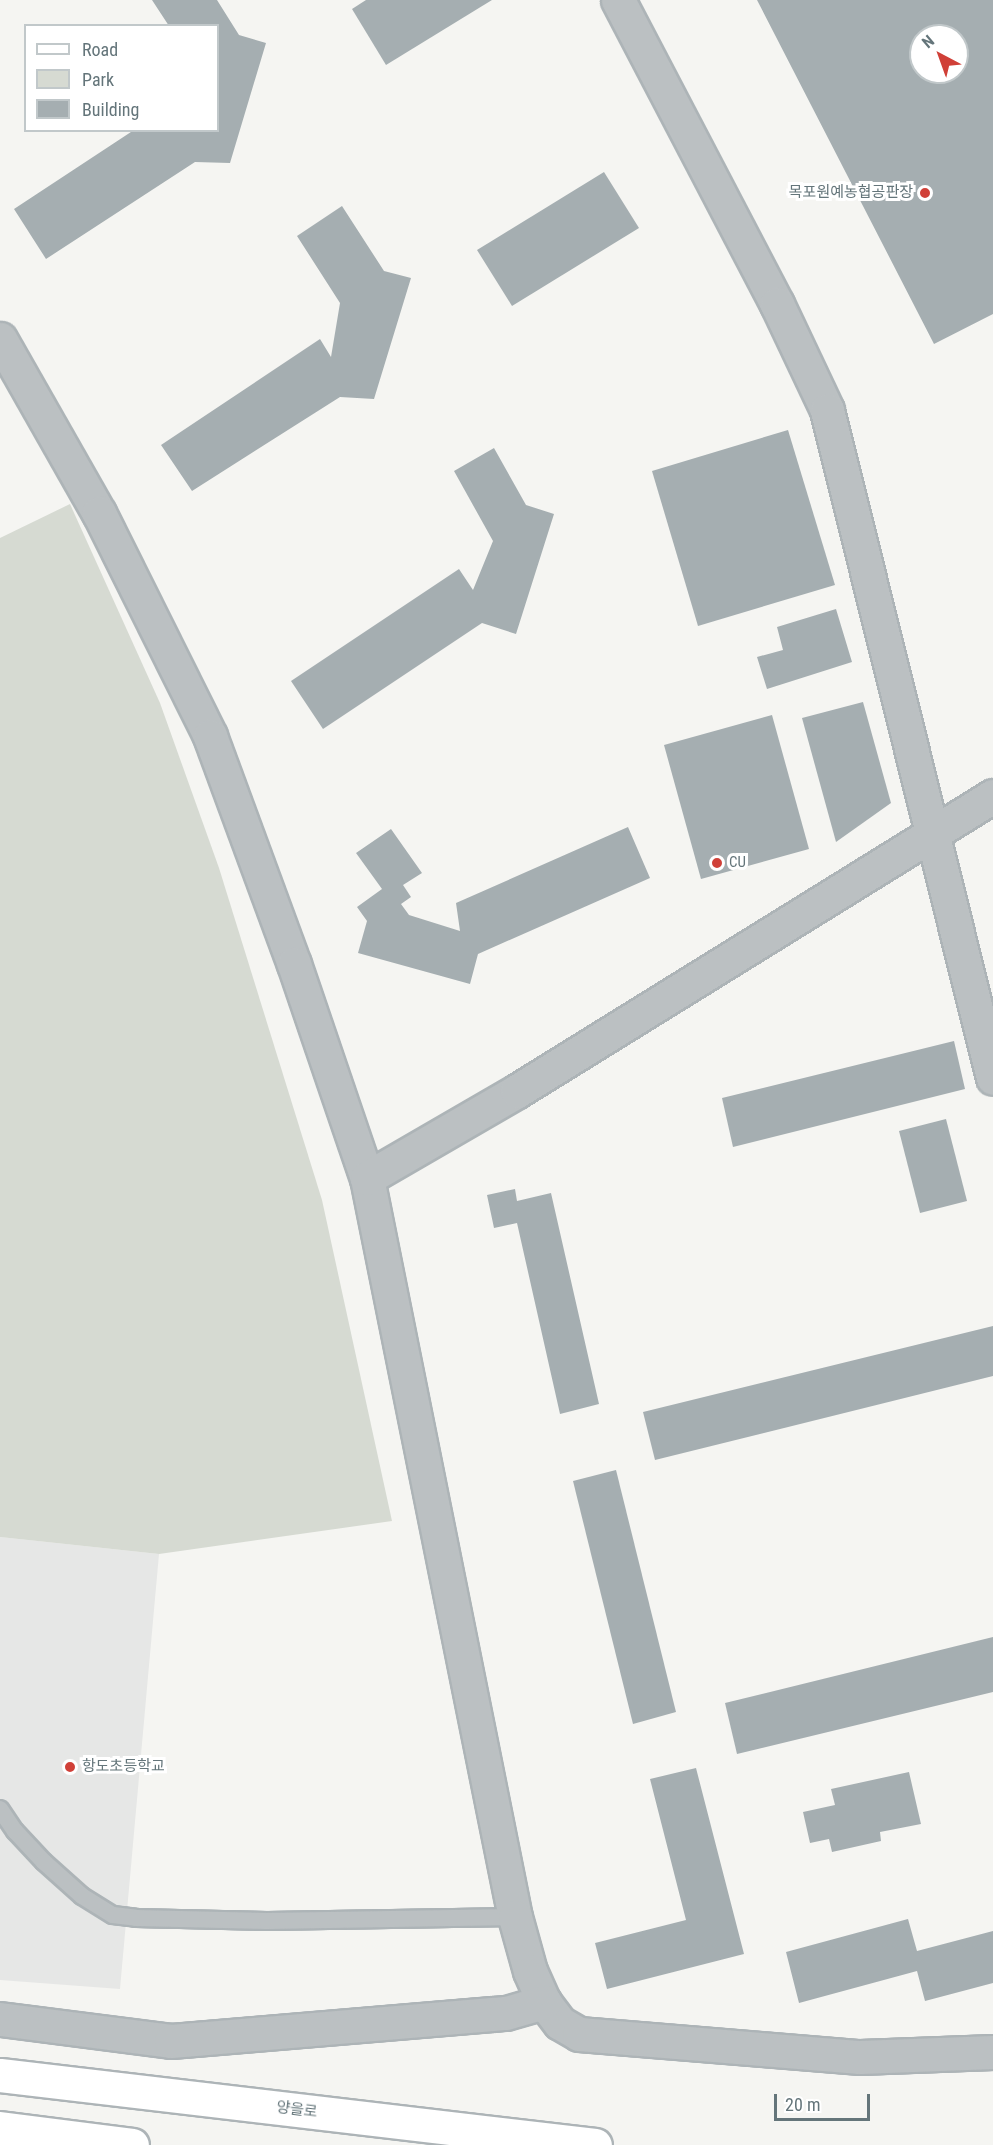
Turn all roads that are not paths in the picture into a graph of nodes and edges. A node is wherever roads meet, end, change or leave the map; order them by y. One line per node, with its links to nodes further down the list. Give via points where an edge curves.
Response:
1 (618, 0): 4 (street, via 777,304 827,410)
2 (0, 339): 6 (street, via 99,513 210,736)
3 (993, 796): 4 (street)
4 (933, 834): 5 (street); 6 (street, via 517,1091)
5 (993, 1078)
6 (367, 1178): 8 (street)
7 (0, 1809): 8 (lane, via 44,1862 82,1896 113,1915 267,1921)
8 (514, 1917): 9 (street)
9 (544, 2002): 10 (street, via 506,2013 171,2041); 11 (street, via 560,2023 579,2034 860,2057)
10 (0, 2019)
11 (993, 2052)
12 (0, 2075): 15 (street, 양을로)
13 (0, 2128): 14 (street)
14 (132, 2145)
15 (595, 2145)

